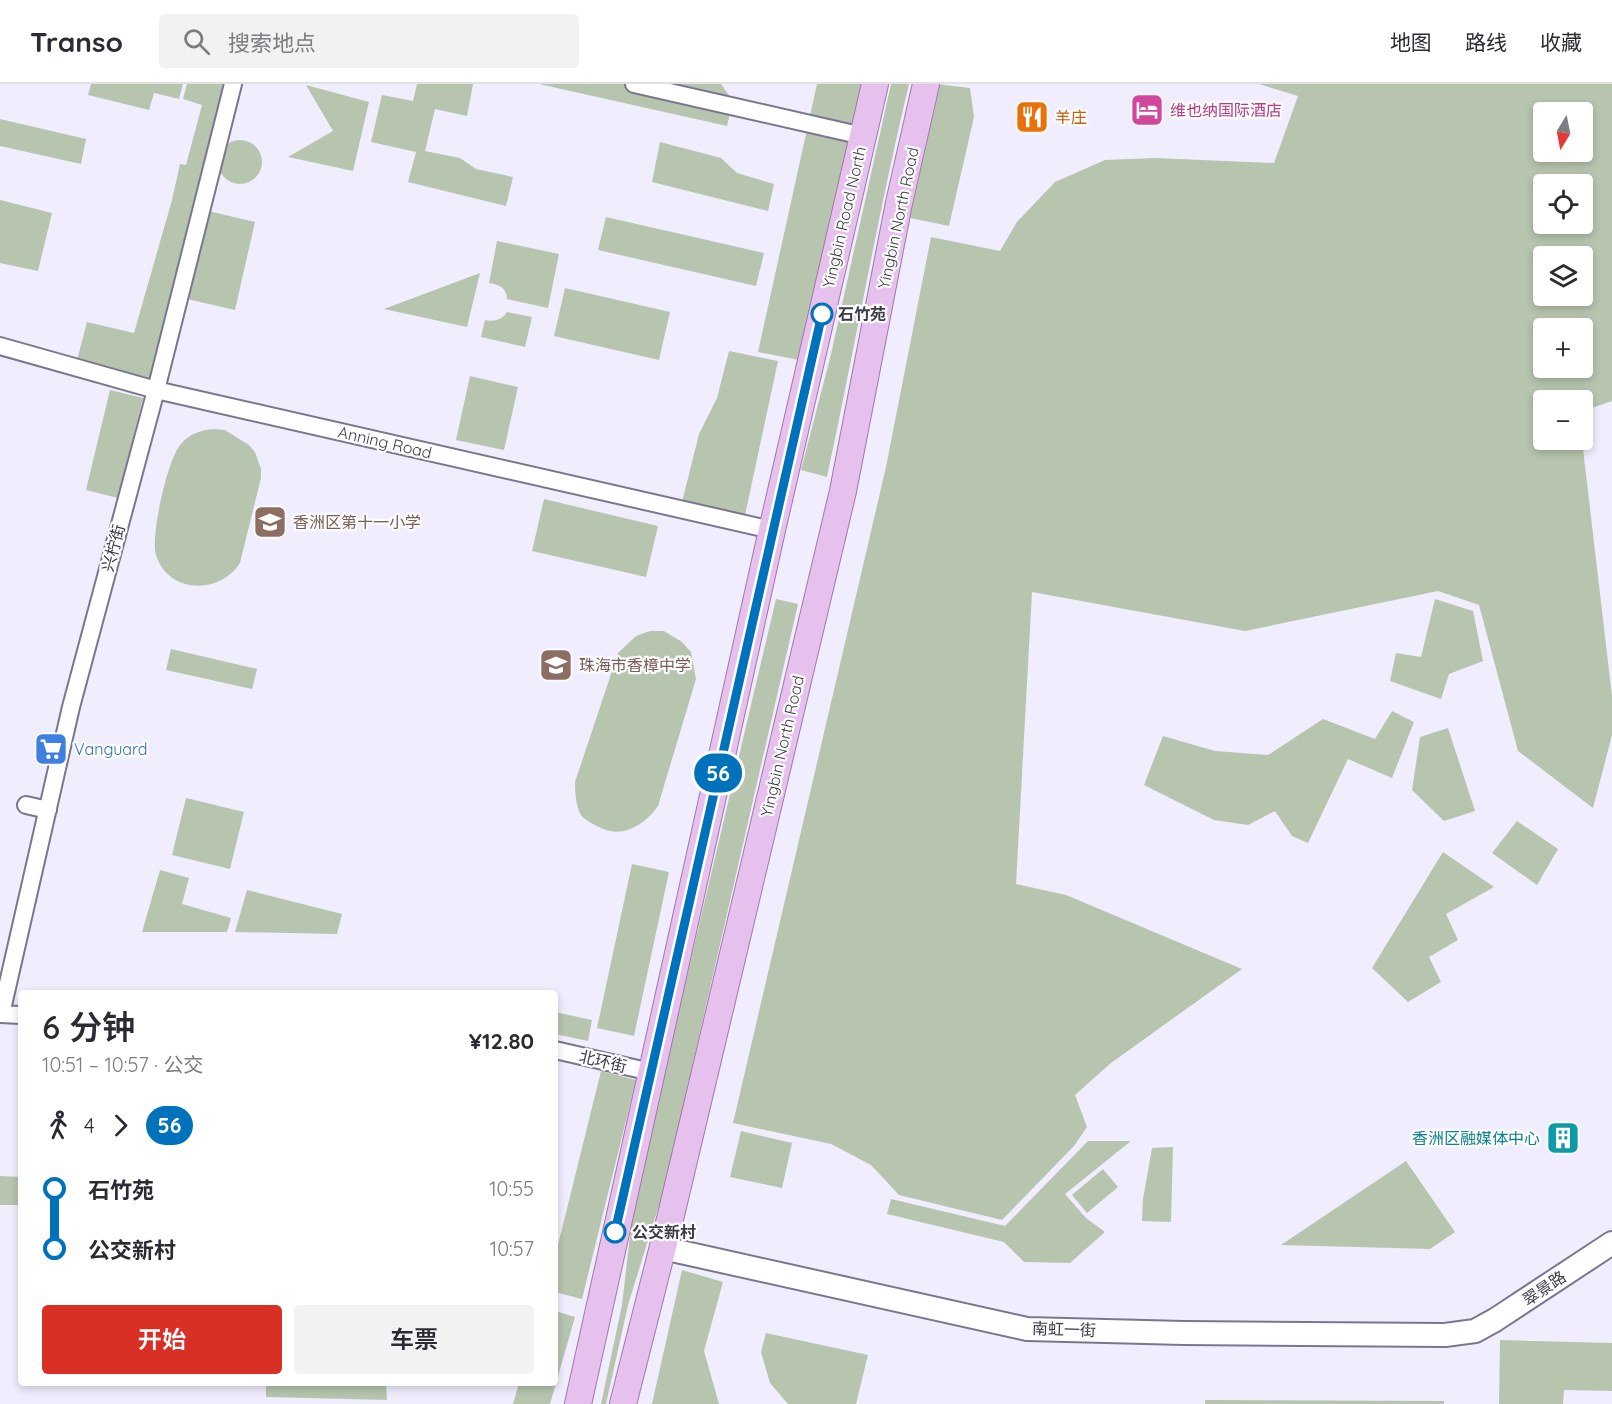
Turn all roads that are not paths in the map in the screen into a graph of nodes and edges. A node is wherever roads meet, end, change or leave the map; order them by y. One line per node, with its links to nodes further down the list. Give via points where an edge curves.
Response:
1 (233, 84): 7 (street, 兴柠街)
2 (634, 84): 5 (street)
3 (874, 84): 5 (main road, Yingbin Road North)
4 (926, 84): 17 (main road, Yingbin North Road, via 843,491)
5 (863, 136): 8 (main road, Yingbin Road North)
6 (0, 346): 7 (street, Anning Road)
7 (156, 390): 8 (street, Anning Road); 10 (street, 兴柠街, via 71,707)
8 (772, 530): 14 (main road, Yingbin Road North)
9 (26, 805): 10 (street)
10 (48, 810): 11 (street, 兴柠街)
11 (1, 1014): 12 (street)
12 (18, 1015)
13 (558, 1051): 14 (street, 北环街)
14 (651, 1072): 15 (main road, Yingbin Road North)
15 (615, 1232): 20 (main road, Yingbin Road North); 23 (main road, via 618,1290)
16 (1612, 1243): 19 (main road, 翠景路)
17 (663, 1248): 18 (main road, Yingbin North Road); 19 (main road, 南虹一街, via 1027,1329 1436,1335)
18 (644, 1322): 24 (main road, Yingbin North Road); 25 (main road)
19 (1475, 1331)
20 (590, 1347): 21 (main road); 22 (main road, Yingbin Road North)
21 (564, 1404)
22 (578, 1404)
23 (593, 1404)
24 (623, 1404)
25 (634, 1404)

